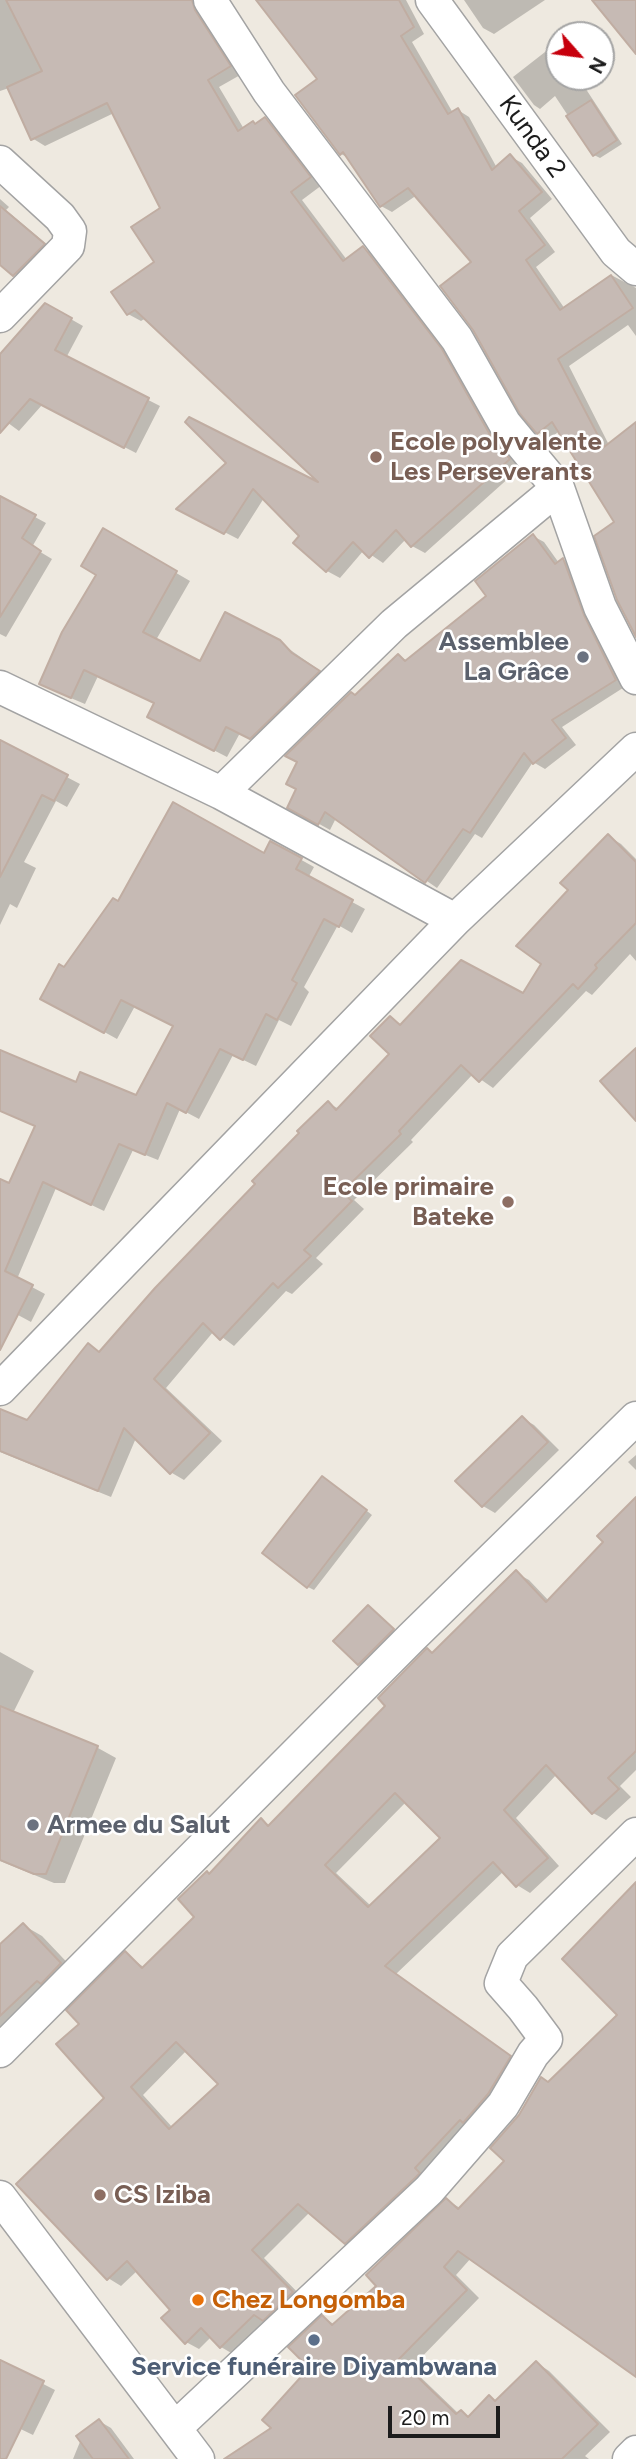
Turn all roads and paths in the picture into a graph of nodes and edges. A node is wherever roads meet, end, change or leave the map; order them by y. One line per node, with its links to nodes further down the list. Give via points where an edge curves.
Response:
1 (209, 0): 6 (street, via 269,92 457,339 505,424)
2 (432, 0): 4 (street, Kunda 2, via 616,252)
3 (0, 162): 5 (street, via 70,231 68,246)
4 (636, 269)
5 (0, 316)
6 (558, 488): 7 (street, via 600,607); 10 (street, via 394,624)
7 (636, 678)
8 (0, 687): 10 (street)
9 (636, 749): 11 (street)
10 (221, 793): 11 (street)
11 (455, 920): 12 (street)
12 (0, 1389)
13 (636, 1418): 15 (street)
14 (636, 1834): 17 (street, via 512,1956 501,1983 546,2039 503,2105 429,2190)
15 (0, 2051)
16 (0, 2197): 17 (street)
17 (175, 2428): 19 (street)
18 (636, 2452): 20 (street)
19 (198, 2459)
20 (629, 2459)

